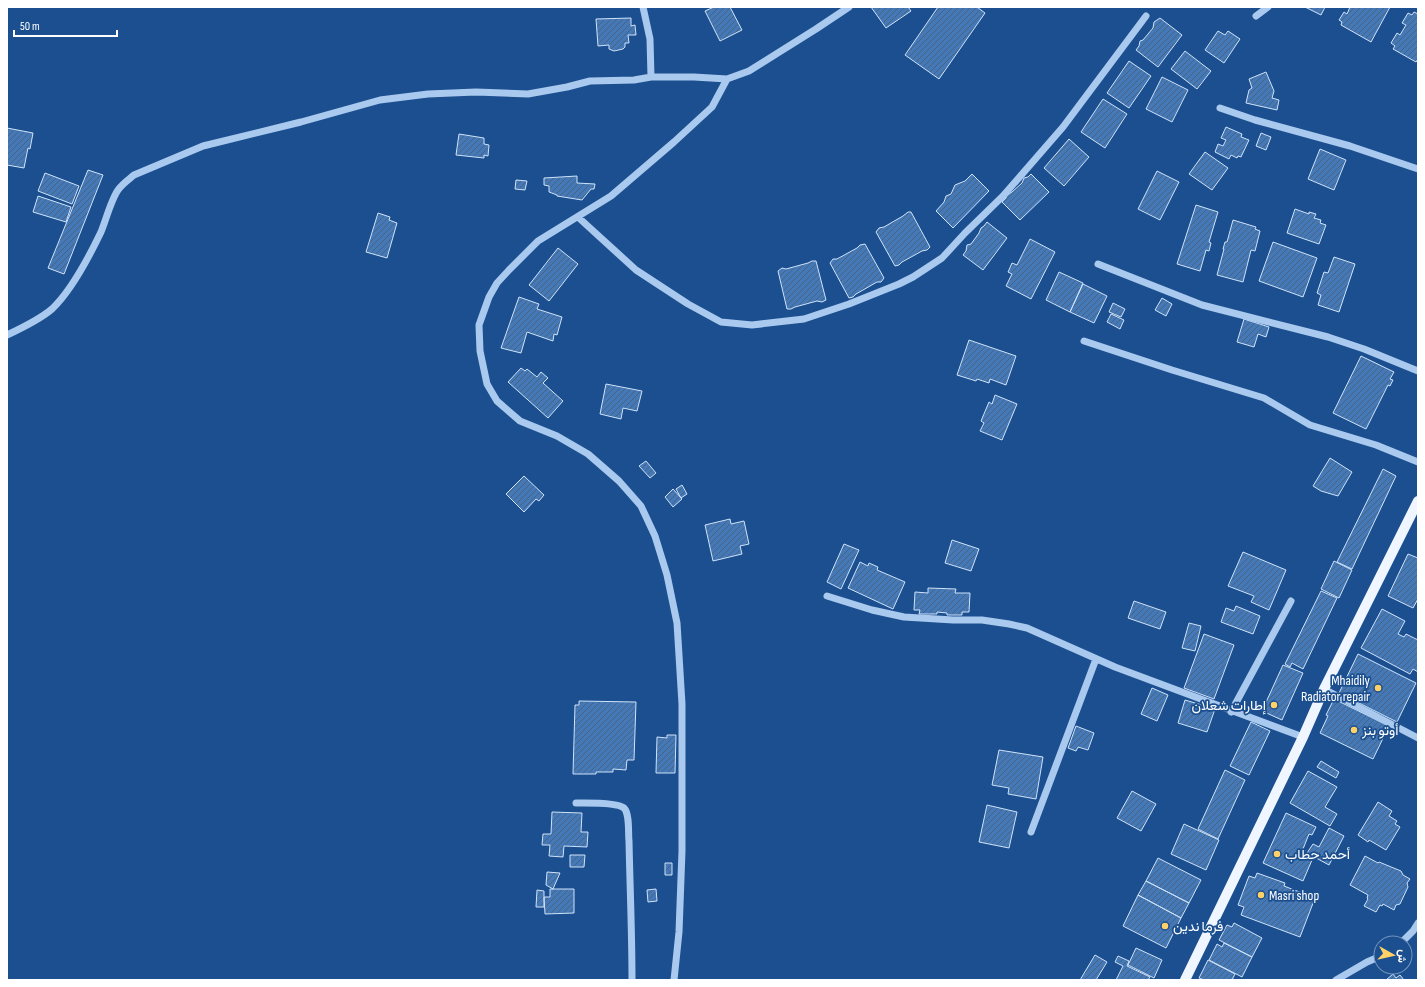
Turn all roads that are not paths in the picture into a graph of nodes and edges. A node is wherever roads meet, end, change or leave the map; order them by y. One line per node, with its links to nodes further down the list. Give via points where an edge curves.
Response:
1 (643, 7): 7 (street, via 650,39)
2 (849, 7): 4 (street)
3 (1268, 7): 6 (street)
4 (838, 10): 8 (street, via 816,29 749,71)
5 (1146, 16): 11 (street, via 1063,128 1003,196 942,258 899,284 849,304 804,319 752,325 720,322 636,270)
6 (1256, 16)
7 (651, 77): 8 (street); 13 (street, via 590,81 528,94 436,93 380,100 203,146 148,169 125,182 118,190 101,233 78,276 64,295 52,309)
8 (727, 79): 11 (street, via 712,107 611,196)
9 (1220, 108): 10 (street)
10 (1418, 169)
11 (578, 218): 31 (street, via 538,241 497,283 479,326 480,351 487,384 497,401 520,421 557,436 588,454 619,481 641,506 655,536 667,575 676,623 682,704 682,858)
12 (1098, 264): 15 (street, via 1202,305 1328,337)
13 (7, 335)
14 (1084, 341): 16 (street, via 1259,396 1310,425 1376,445)
15 (1418, 371)
16 (1418, 462)
17 (1418, 501): 21 (main road)
18 (827, 596): 20 (street, via 904,617 982,620 1027,628)
19 (1291, 601): 22 (street)
20 (1096, 659): 22 (street); 26 (street)
21 (1324, 689): 23 (main road); 24 (street)
22 (1231, 712): 23 (street)
23 (1303, 737): 32 (main road)
24 (1418, 738)
25 (576, 803): 30 (street, via 613,804 626,810)
26 (1031, 832)
27 (1418, 923): 28 (street)
28 (1409, 935)
29 (1373, 959): 33 (street)
30 (632, 980)
31 (674, 980)
32 (1185, 980)
33 (1336, 980)

